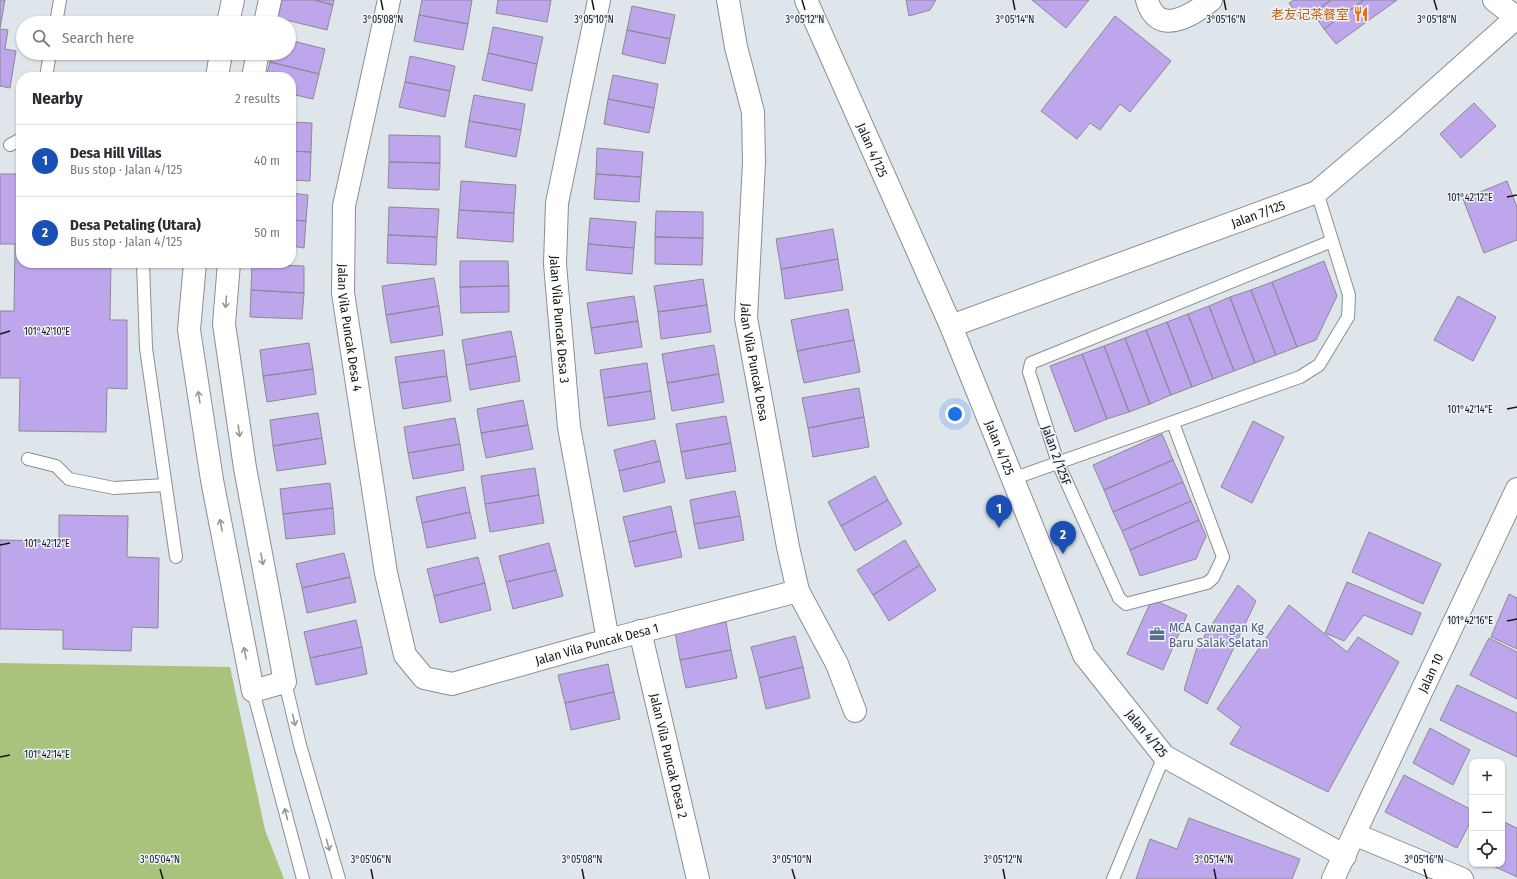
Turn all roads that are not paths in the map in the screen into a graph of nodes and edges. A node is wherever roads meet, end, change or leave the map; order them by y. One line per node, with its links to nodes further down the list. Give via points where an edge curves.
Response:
1 (60, 0): 11 (lane)
2 (233, 0): 12 (street)
3 (270, 0): 13 (street)
4 (389, 0): 39 (street, Jalan Vila Puncak Desa 4, via 344,206 343,293 386,573)
5 (598, 0): 38 (street, Jalan Vila Puncak Desa 3, via 557,203 555,264 569,427)
6 (728, 0): 36 (street, Jalan Vila Puncak Desa, via 736,47 753,112 754,162 746,318)
7 (806, 0): 28 (street, Jalan 4/125)
8 (1147, 0): 9 (street, via 1154,13 1168,21 1179,20)
9 (1212, 0)
10 (1497, 1): 14 (street)
11 (57, 16)
12 (230, 16)
13 (267, 16)
14 (1516, 18): 23 (street, Jalan 7/125)
15 (49, 60): 18 (lane)
16 (220, 60): 19 (street)
17 (257, 60): 20 (street)
18 (47, 72)
19 (218, 72)
20 (254, 72)
21 (16, 142): 22 (lane)
22 (10, 145)
23 (1317, 192): 24 (lane); 28 (street, Jalan 7/125)
24 (1332, 241): 29 (lane, via 1349,295 1348,317 1319,365 1300,377); 31 (lane, Jalan 2/125F, via 1031,363 1029,372)
25 (143, 268): 33 (lane, via 146,348)
26 (195, 268): 41 (street, one-way to 26, via 212,480 189,330)
27 (229, 268): 40 (street, one-way to 40, via 224,324 245,468)
28 (950, 326): 32 (street, Jalan 4/125)
29 (1173, 423): 31 (lane); 31 (lane, Jalan 2/125F, via 1223,557 1213,578 1207,583 1130,603 1121,602)
30 (28, 459): 33 (lane, via 56,466 69,479 114,488)
31 (1058, 463): 32 (lane)
32 (1012, 479): 43 (street, Jalan 4/125, via 1084,655)
33 (165, 485): 35 (lane)
34 (1515, 500): 44 (street, Jalan 10)
35 (176, 557)
36 (798, 591): 37 (street, Jalan Vila Puncak Desa 1); 42 (street, Jalan Vila Puncak Desa, via 837,664)
37 (640, 632): 38 (street, Jalan Vila Puncak Desa 1); 48 (street, Jalan Vila Puncak Desa 2)
38 (608, 640): 39 (street, Jalan Vila Puncak Desa 1, via 452,684 424,678)
39 (405, 655)
40 (285, 682): 41 (street); 47 (lane, one-way to 47, via 300,745)
41 (253, 691): 46 (lane, one-way to 41)
42 (855, 711)
43 (1164, 756): 45 (street, Jalan 4/125); 49 (lane)
44 (1354, 834): 45 (street, Jalan 10); 51 (street)
45 (1345, 856): 50 (street, Jalan 10)
46 (303, 879)
47 (339, 879)
48 (698, 879)
49 (1113, 879)
50 (1334, 879)
51 (1462, 879)

